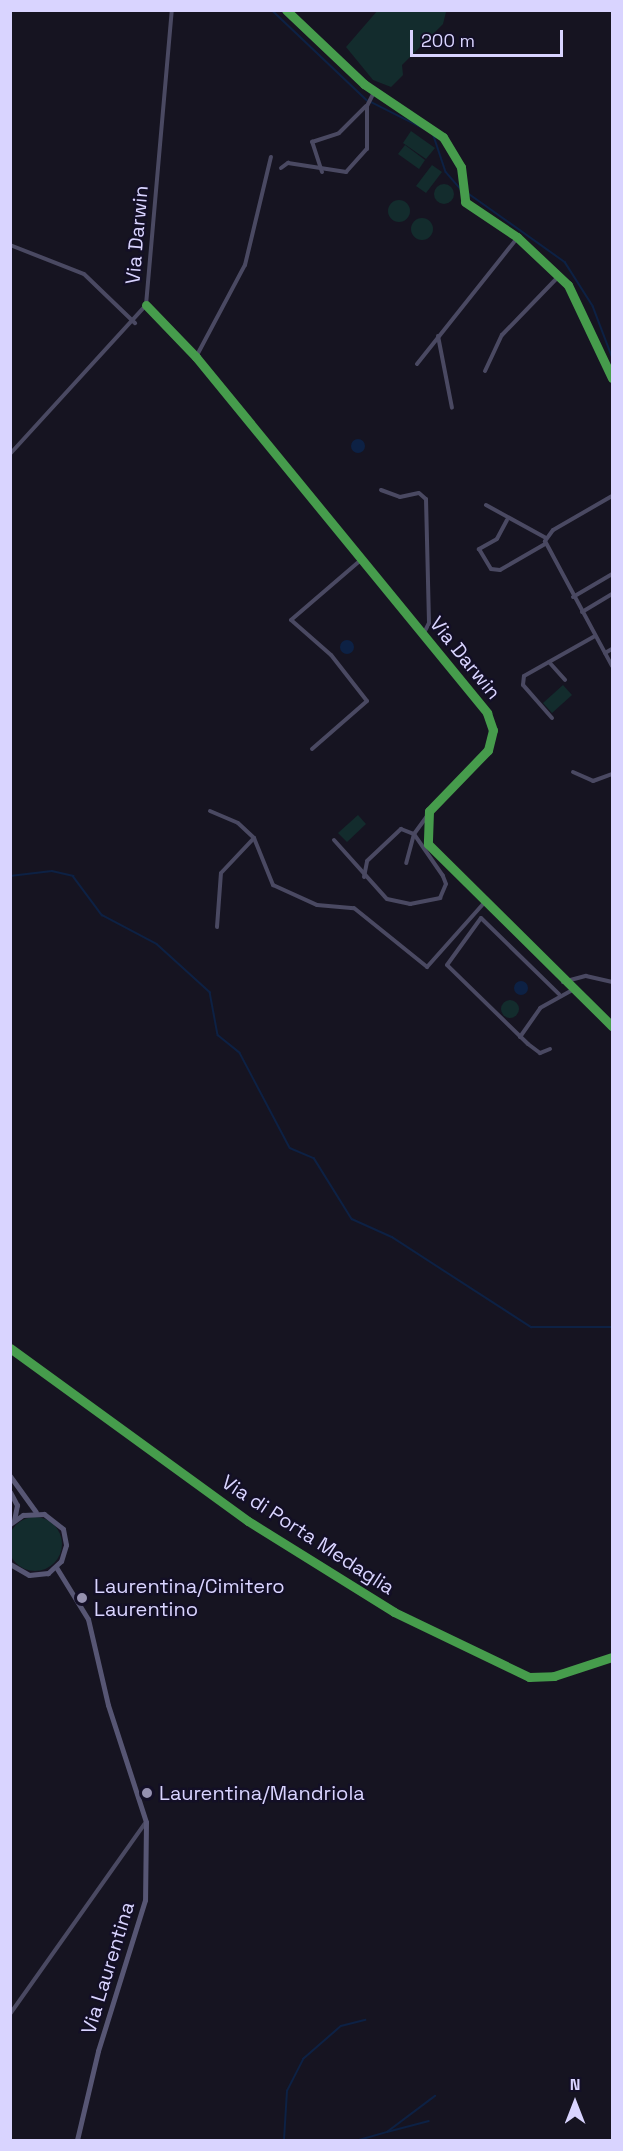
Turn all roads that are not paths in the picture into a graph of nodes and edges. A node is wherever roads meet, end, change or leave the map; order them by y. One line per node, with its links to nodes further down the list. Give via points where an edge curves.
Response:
1 (172, 10): 11 (street, Via Darwin)
2 (286, 10): 3 (street)
3 (374, 92): 4 (street); 8 (street, via 444,137 458,159 463,196 470,207)
4 (368, 102): 7 (street, via 367,149 346,172); 7 (street, via 339,133 312,142)
5 (271, 157): 14 (street, via 245,266)
6 (280, 168): 7 (street, via 294,163)
7 (322, 172)
8 (518, 237): 10 (street); 13 (street)
9 (10, 245): 12 (street, via 84,274)
10 (559, 276): 16 (street, via 502,335); 17 (street, via 580,302)
11 (147, 305): 12 (street); 14 (street, Via Darwin)
12 (135, 323): 19 (street)
13 (438, 335): 15 (street); 18 (street)
14 (196, 357): 25 (street, Via Darwin)
15 (417, 364)
16 (485, 371)
17 (612, 378)
18 (452, 408)
19 (10, 454)
20 (381, 490): 30 (street, via 400,497 419,493 426,499 429,623)
21 (612, 496): 24 (street)
22 (486, 505): 23 (street)
23 (507, 520): 24 (street); 24 (street, via 497,539 479,549 491,569 500,570)
24 (546, 541): 28 (street)
25 (362, 559): 30 (street, Via Darwin); 38 (street, via 291,617 366,701)
26 (612, 574): 28 (street)
27 (612, 594): 29 (street)
28 (573, 597): 29 (street)
29 (582, 612): 31 (street)
30 (423, 634): 42 (street, Via Darwin, via 486,711 493,730 483,758)
31 (595, 636): 33 (street); 34 (street)
32 (612, 649): 33 (street)
33 (605, 653): 35 (street)
34 (549, 662): 36 (street); 37 (street, via 522,682)
35 (612, 666)
36 (565, 680)
37 (552, 718)
38 (312, 749)
39 (573, 772): 40 (street, via 593,781)
40 (612, 774)
41 (210, 811): 44 (street, via 238,823)
42 (427, 816): 43 (street, Via Darwin); 50 (street, via 430,848)
43 (414, 834): 48 (street); 49 (street, via 398,831 367,861); 49 (street, via 443,876 446,884 440,898 397,902)
44 (254, 838): 46 (street); 47 (street)
45 (334, 840): 49 (street)
46 (246, 847): 47 (street); 51 (street, via 221,873)
47 (258, 847): 50 (street, via 273,885 317,905 354,908 427,967)
48 (406, 863)
49 (364, 877)
50 (484, 903): 52 (street)
51 (217, 927)
52 (563, 982): 53 (street, via 586,976); 54 (street)
53 (612, 982)
54 (571, 991): 55 (street); 56 (street)
55 (559, 994): 57 (street, via 525,1024); 57 (street, via 481,918 447,968)
56 (612, 1026)
57 (520, 1037): 58 (street, via 540,1053)
58 (550, 1049)
59 (10, 1348): 66 (main road, Via di Porta Medaglia, via 248,1521 394,1612 530,1677 554,1676)
60 (10, 1476): 62 (main road)
61 (10, 1492): 63 (main road, via 17,1505)
62 (36, 1512): 63 (main road); 65 (main road, via 51,1517 63,1529 65,1554)
63 (12, 1522)
64 (10, 1564): 65 (main road, via 29,1575)
65 (56, 1567): 67 (main road, Via Laurentina, via 88,1619 108,1706)
66 (612, 1657)
67 (146, 1822): 68 (street); 69 (main road, Via Laurentina, via 145,1900 98,2051)
68 (10, 2014)
69 (78, 2140)

